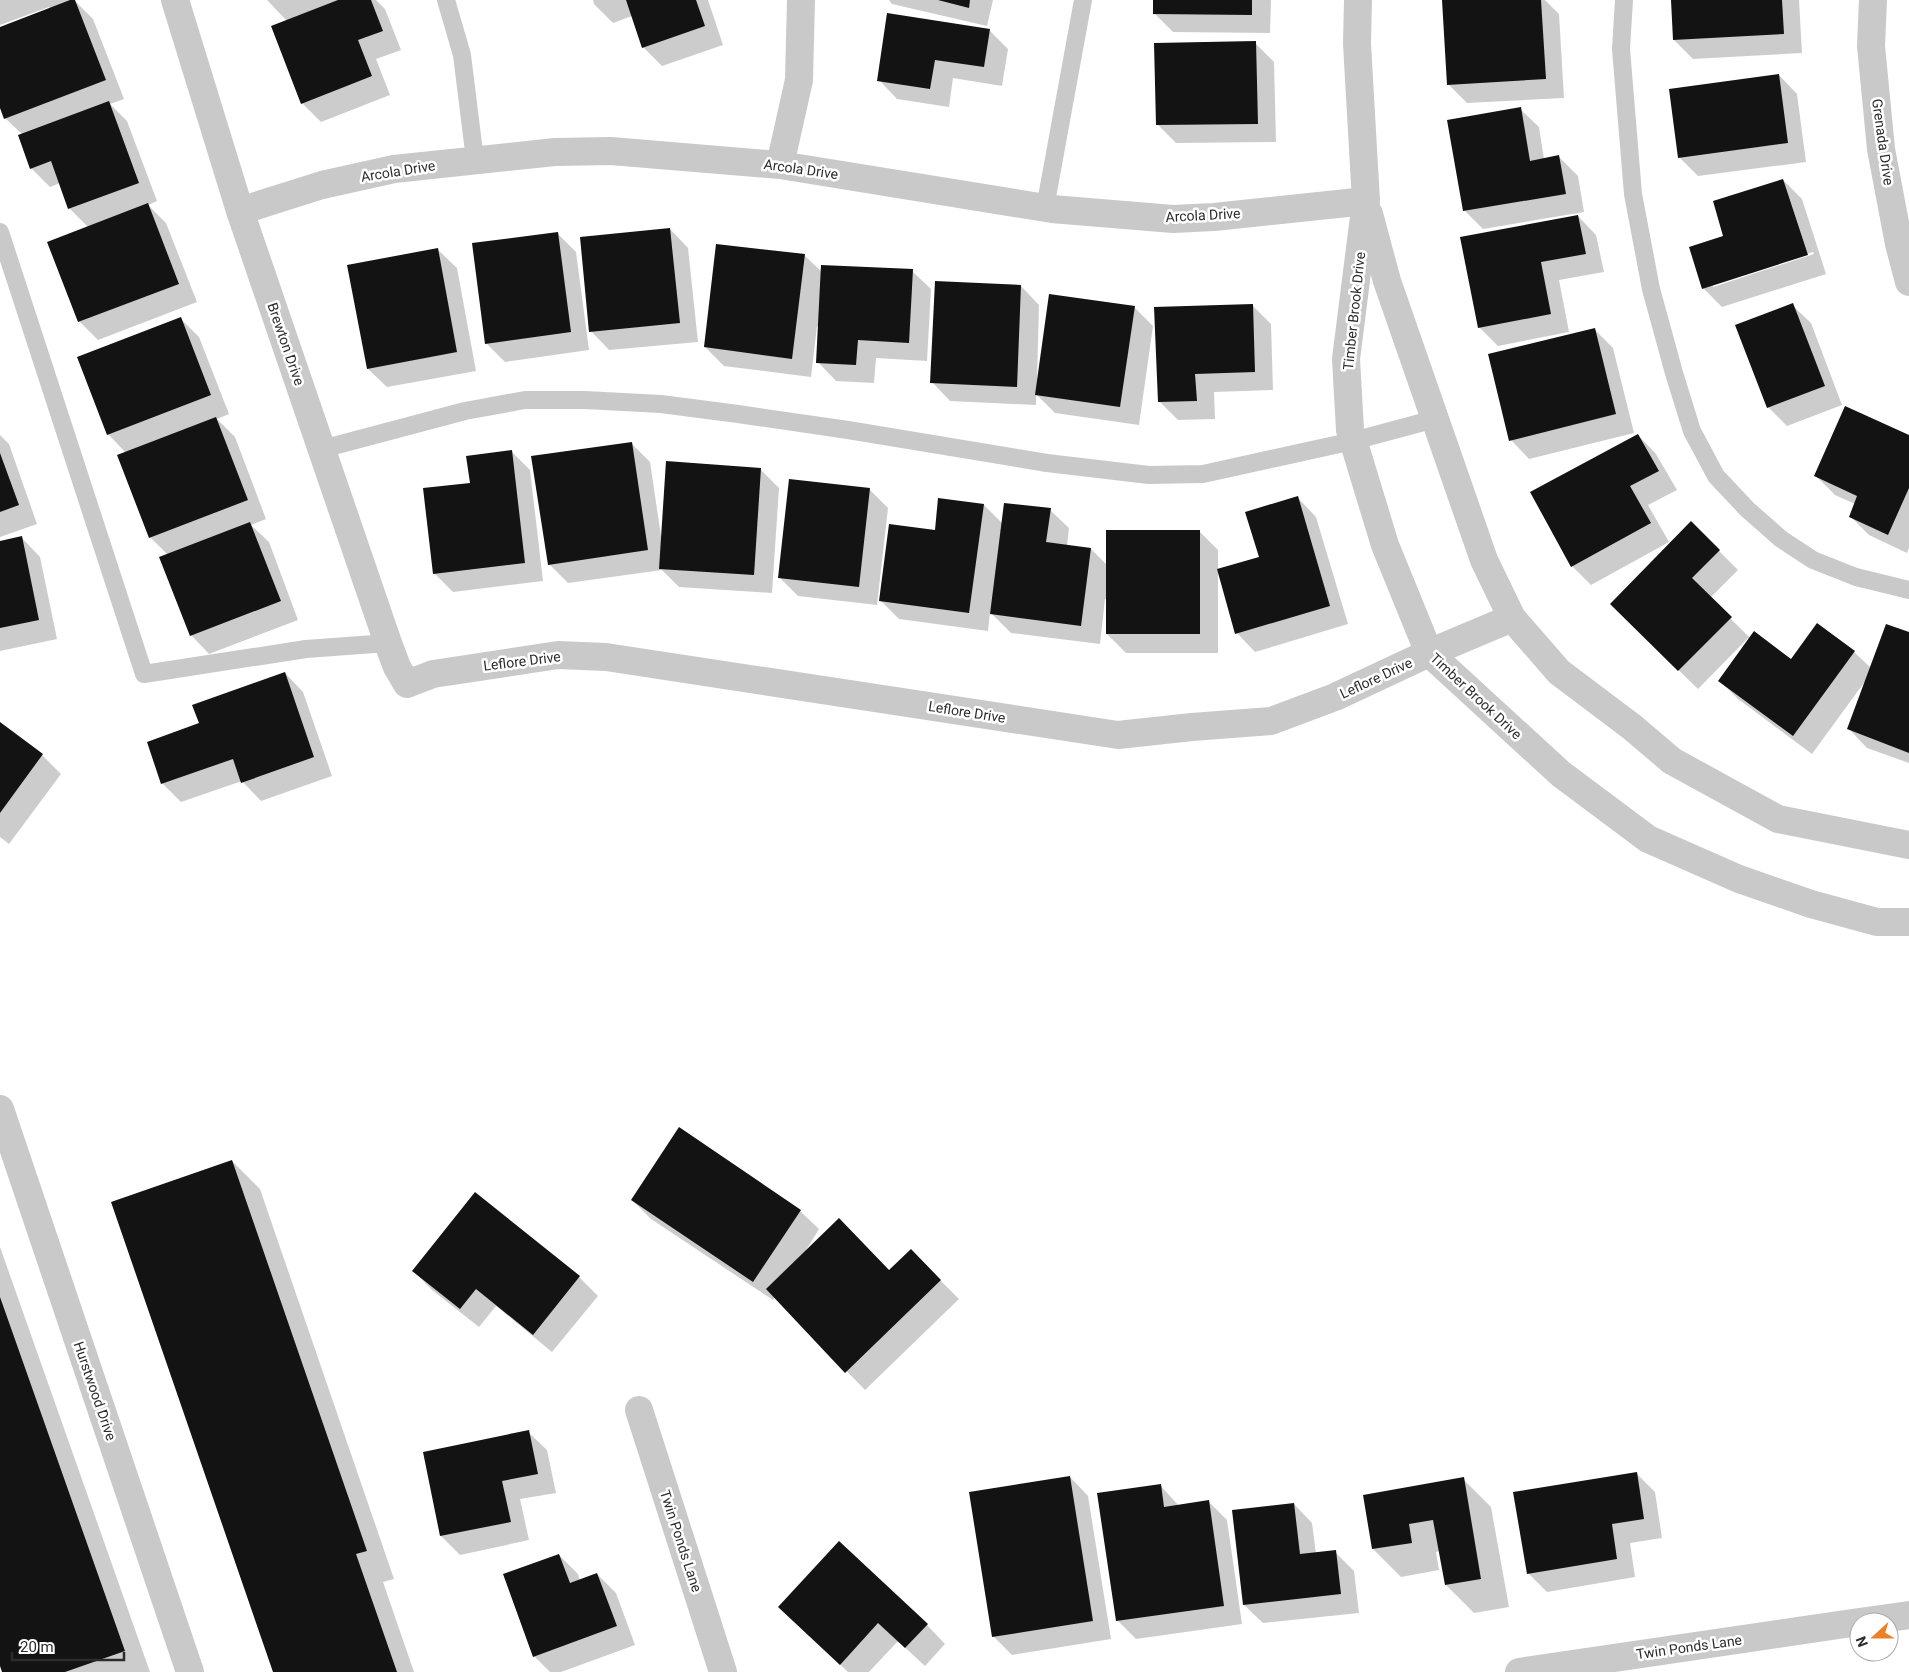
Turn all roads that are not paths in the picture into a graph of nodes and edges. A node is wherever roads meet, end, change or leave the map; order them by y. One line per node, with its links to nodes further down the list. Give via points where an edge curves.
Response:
1 (175, 0): 12 (street, Brewton Drive)
2 (446, 0): 8 (lane, via 462,55)
3 (801, 0): 9 (street, via 799,80)
4 (1083, 0): 11 (lane)
5 (1358, 0): 10 (street, Timber Brook Drive, via 1357,44)
6 (1624, 0): 18 (lane, via 1621,49 1633,194 1651,289 1692,431 1716,476 1746,509 1781,539 1813,560 1856,577)
7 (1873, 0): 14 (street, Grenada Drive, via 1871,46 1881,148)
8 (475, 160): 9 (street, Arcola Drive, via 555,152 611,151); 12 (street, Arcola Drive, via 394,169 322,185)
9 (780, 165): 11 (street, Arcola Drive)
10 (1366, 201): 11 (street, Arcola Drive, via 1173,219); 15 (street, Timber Brook Drive, via 1387,281); 16 (street, Timber Brook Drive, via 1346,359)
11 (1045, 208)
12 (240, 211): 17 (street, Brewton Drive)
13 (0, 232): 20 (lane, via 144,674 306,649)
14 (1909, 282)
15 (1435, 419): 16 (lane); 19 (street, Timber Brook Drive, via 1484,560)
16 (1353, 442): 17 (lane, via 1203,474 1149,475 1047,463 662,404 524,400 465,411); 21 (street, Timber Brook Drive, via 1385,545)
17 (322, 448): 20 (street, Brewton Drive)
18 (1909, 590)
19 (1512, 618): 21 (street, Leflore Drive); 23 (street, Timber Brook Drive, via 1560,672 1672,761 1778,819)
20 (388, 643): 22 (street, Brewton Drive)
21 (1429, 653): 22 (street, Leflore Drive, via 1335,697 1271,721 1118,735 606,657 558,655 433,674); 24 (street, Timber Brook Drive, via 1560,774 1648,840 1739,879 1811,904 1877,922)
22 (406, 684)
23 (1909, 844)
24 (1909, 922)
25 (0, 1109): 28 (street, Hurstwood Drive)
26 (638, 1410): 29 (street, Twin Ponds Lane)
27 (1849, 1623): 30 (street, Twin Ponds Lane)
28 (190, 1672)
29 (723, 1672)
30 (1519, 1672)

